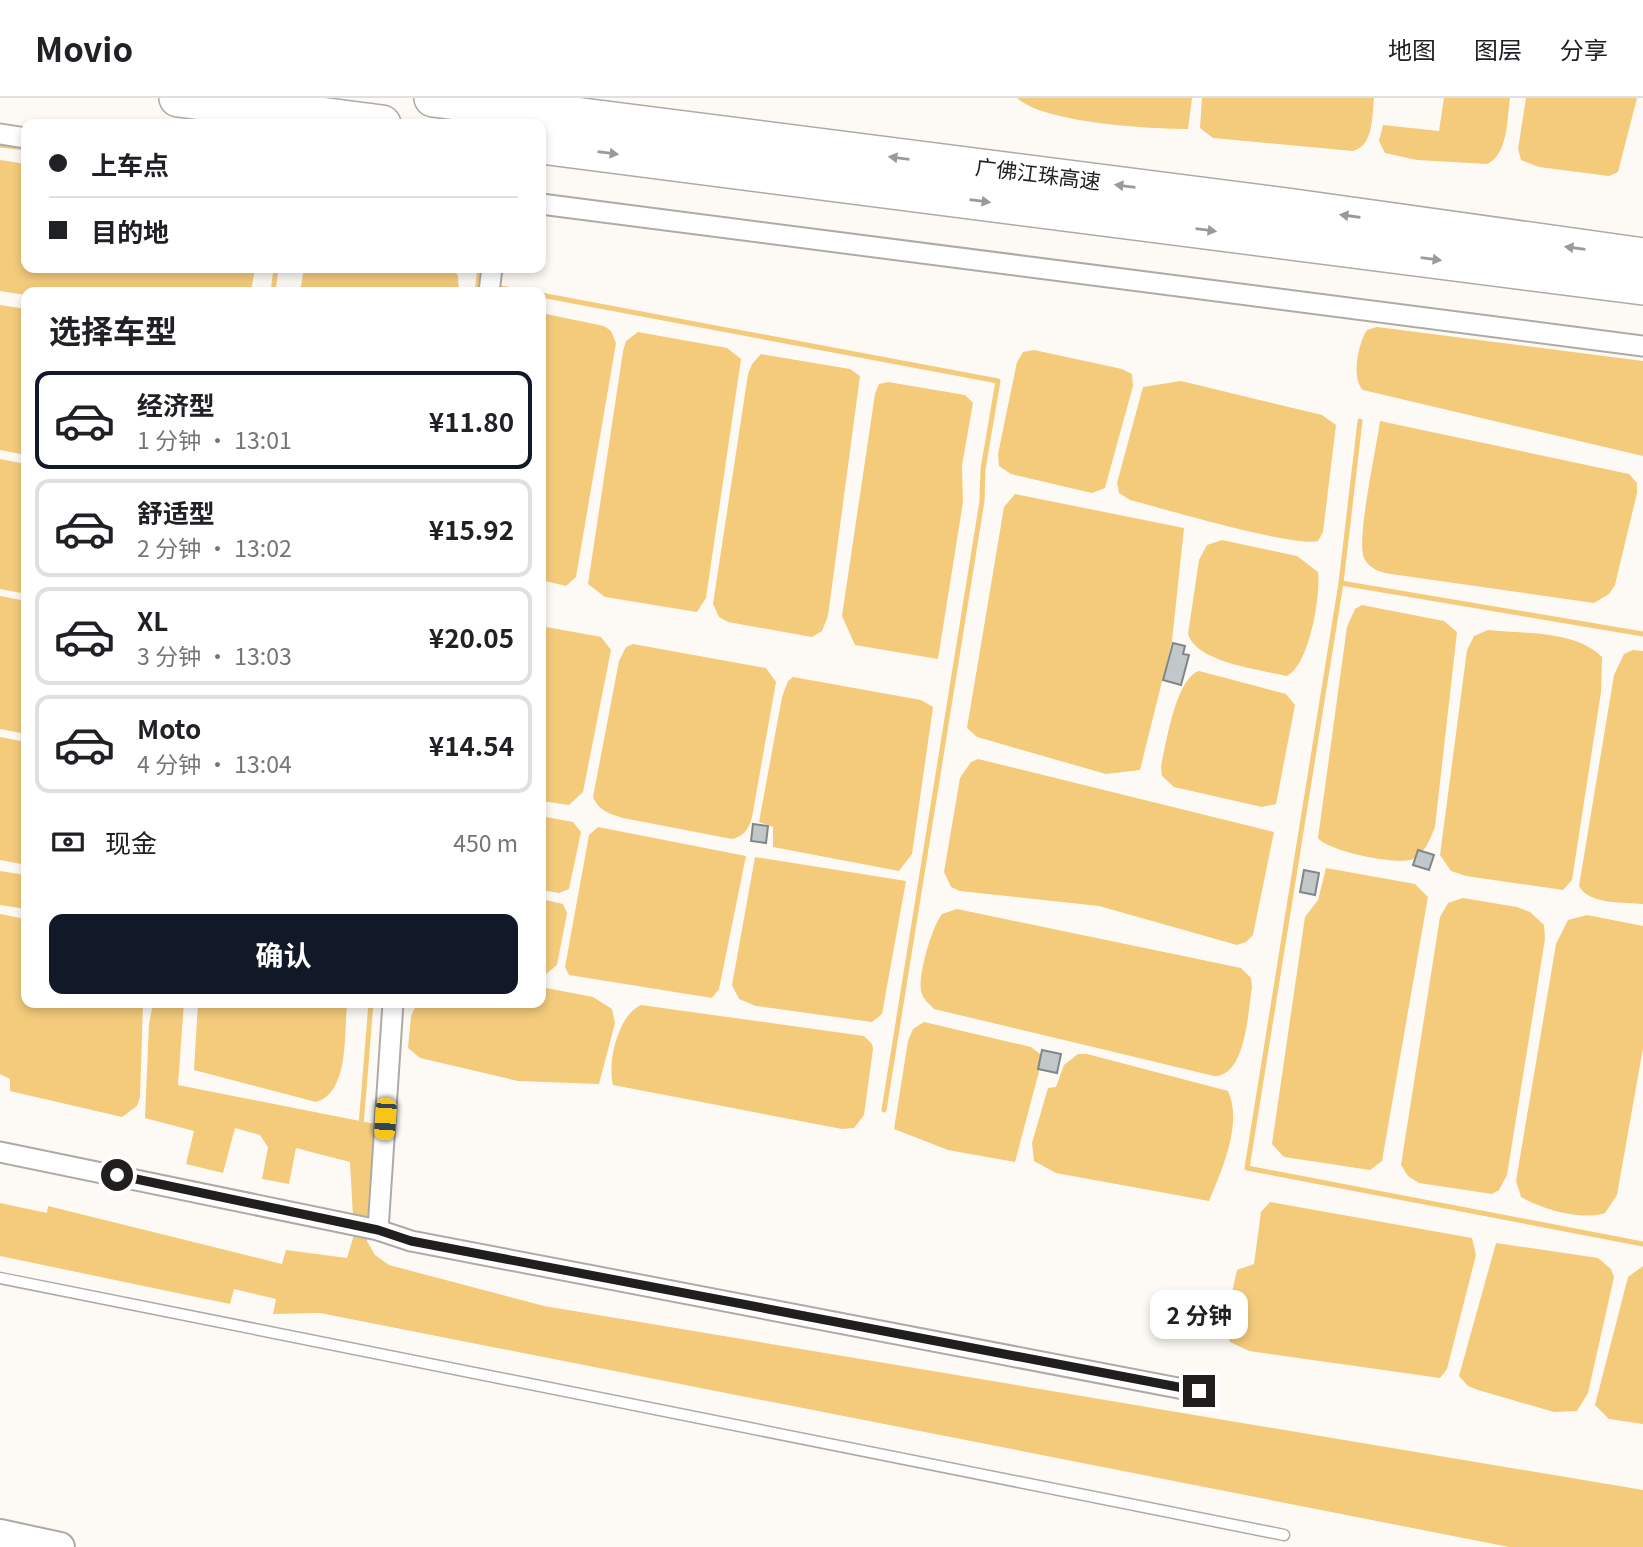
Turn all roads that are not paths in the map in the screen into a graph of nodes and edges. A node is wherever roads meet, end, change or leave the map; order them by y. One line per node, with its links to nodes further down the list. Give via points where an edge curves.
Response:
1 (178, 98): 3 (highway)
2 (433, 98): 8 (highway, 广佛江珠高速, one-way to 2)
3 (344, 119)
4 (0, 134): 5 (street)
5 (21, 137)
6 (546, 146): 9 (highway, 广佛江珠高速, one-way to 9)
7 (546, 205): 10 (street)
8 (1643, 257)
9 (1643, 286)
10 (1643, 346)
11 (393, 1008): 13 (street)
12 (0, 1152): 13 (street)
13 (378, 1230): 15 (street, via 411,1241)
14 (0, 1278): 17 (lane)
15 (1199, 1391)
16 (0, 1534): 18 (street)
17 (1284, 1535)
18 (60, 1547)

